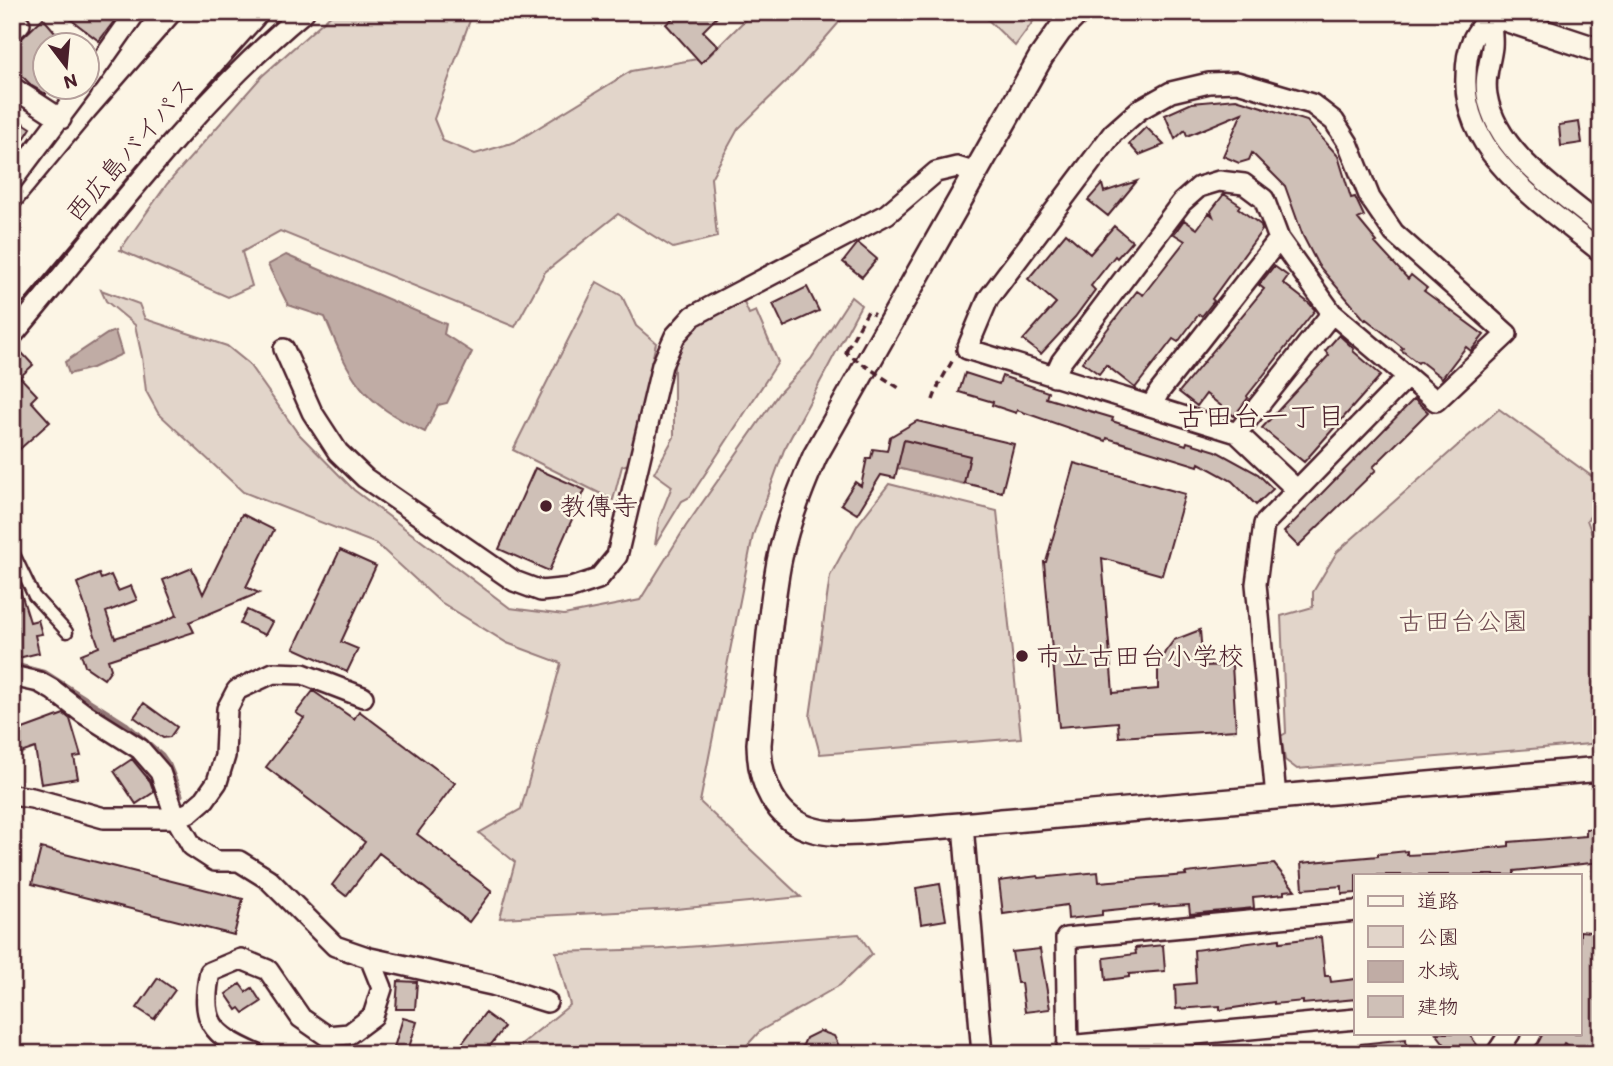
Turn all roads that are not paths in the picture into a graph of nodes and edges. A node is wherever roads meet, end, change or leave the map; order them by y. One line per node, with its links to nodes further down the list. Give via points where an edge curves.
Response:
1 (136, 12): 8 (street)
2 (211, 12): 16 (highway, 西広島バイパス)
3 (249, 12): 18 (highway, 西広島バイパス, via 122,154)
4 (304, 12): 20 (street, via 193,119 66,262)
5 (1078, 12): 13 (street, via 1041,57)
6 (1487, 13): 7 (street); 14 (street, via 1492,46 1487,94 1492,116 1505,140 1524,160); 17 (street, via 1472,39 1466,62 1465,88 1477,134 1511,177)
7 (1601, 51)
8 (102, 60)
9 (12, 87): 11 (street)
10 (73, 102): 11 (street)
11 (61, 119): 12 (street)
12 (16, 168)
13 (977, 173): 21 (street, via 957,167 936,172 887,214 693,316 675,336 662,365 617,556 598,579 571,588 541,591 514,581 365,478 338,452 312,412); 35 (street, via 801,487 779,560 759,744 765,786 778,807 812,830 835,834)
14 (1601, 226)
15 (1279, 239): 19 (street); 22 (street, via 1264,199 1244,184 1219,181 1199,187 1182,202); 24 (street)
16 (12, 246)
17 (1601, 252)
18 (12, 287)
19 (1332, 313): 23 (street); 25 (street)
20 (12, 336)
21 (284, 349)
22 (1054, 377): 23 (street, via 967,349 988,299 1113,133 1139,110 1171,92 1237,82 1312,104 1334,121 1370,198 1394,233 1507,334 1436,401); 24 (street)
23 (1408, 377): 26 (street)
24 (1152, 405): 25 (street)
25 (1237, 433): 26 (street)
26 (1297, 489): 33 (street, via 1264,524 1256,584)
27 (12, 550): 28 (lane, via 34,596)
28 (67, 632)
29 (12, 676): 34 (street, via 39,682 140,749 160,772)
30 (363, 697): 34 (street, via 303,674 274,673 237,690 227,709 225,756 217,782 205,799)
31 (1601, 769): 33 (street)
32 (12, 795): 34 (street, via 104,818)
33 (1276, 797): 35 (street)
34 (176, 818): 37 (street, via 191,846 215,861 239,861 268,879 335,946)
35 (962, 825): 43 (street)
36 (1354, 911): 41 (street, via 1066,938)
37 (370, 958): 38 (street); 42 (street, via 382,988 373,1016 349,1034 327,1036 301,1018 268,970 241,959 210,972 205,997 210,1023 234,1044)
38 (547, 1002)
39 (1354, 1019): 41 (street)
40 (1509, 1034): 44 (street)
41 (1068, 1050)
42 (256, 1054)
43 (982, 1054)
44 (1496, 1054)

